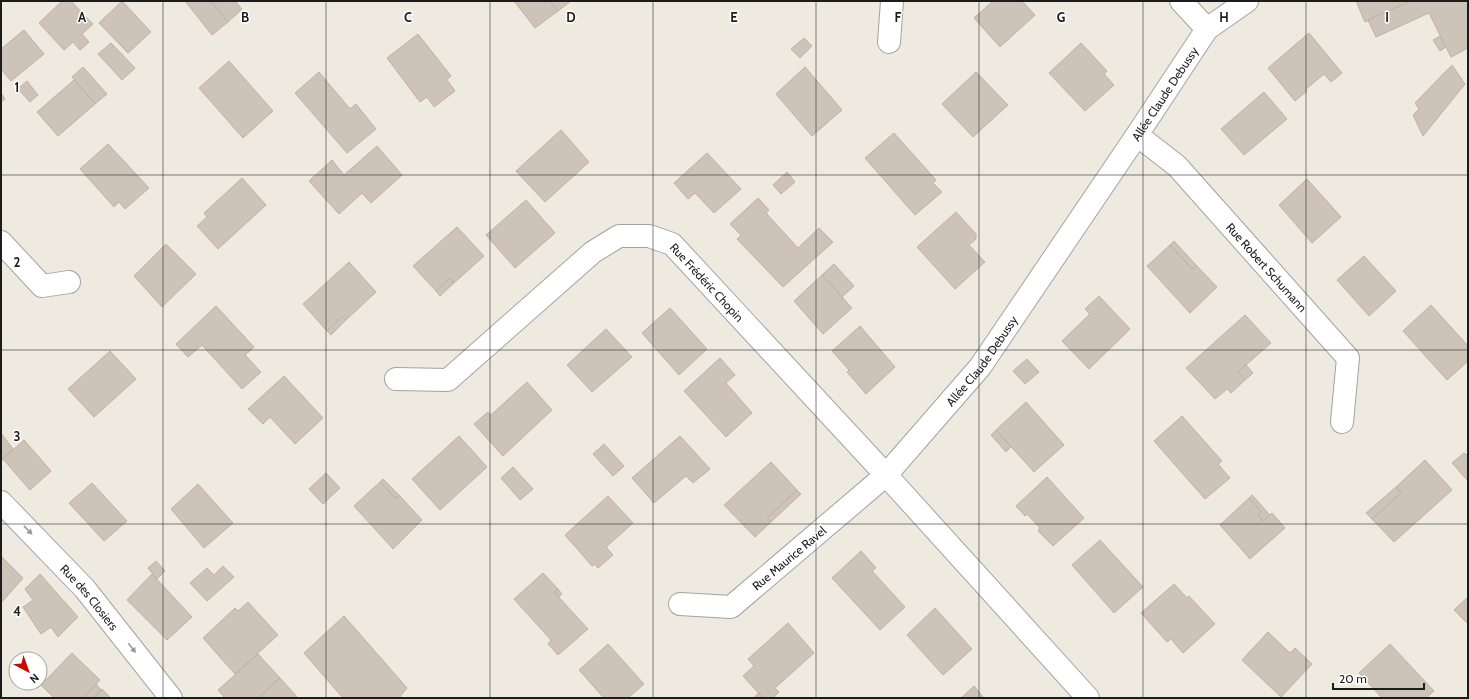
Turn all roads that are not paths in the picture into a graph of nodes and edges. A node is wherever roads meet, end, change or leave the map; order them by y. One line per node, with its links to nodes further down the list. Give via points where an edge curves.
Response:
1 (892, 1): 5 (street)
2 (1181, 1): 4 (street)
3 (1247, 1): 4 (street, Allée Claude Debussy)
4 (1207, 29): 6 (street, Allée Claude Debussy)
5 (889, 42)
6 (1138, 135): 10 (street, Rue Robert Schumann, via 1177,166 1348,358); 11 (street, Allée Claude Debussy, via 980,367)
7 (1, 242): 8 (street, via 42,286)
8 (69, 282)
9 (396, 379): 11 (street, Rue Frédéric Chopin, via 448,380 593,252 619,236 649,236 672,244)
10 (1342, 422)
11 (886, 475): 13 (street, Rue Maurice Ravel, via 731,607); 15 (street)
12 (1, 502): 14 (street, Rue des Closiers, one-way to 14, via 85,589)
13 (680, 604)
14 (172, 698)
15 (1088, 698)

